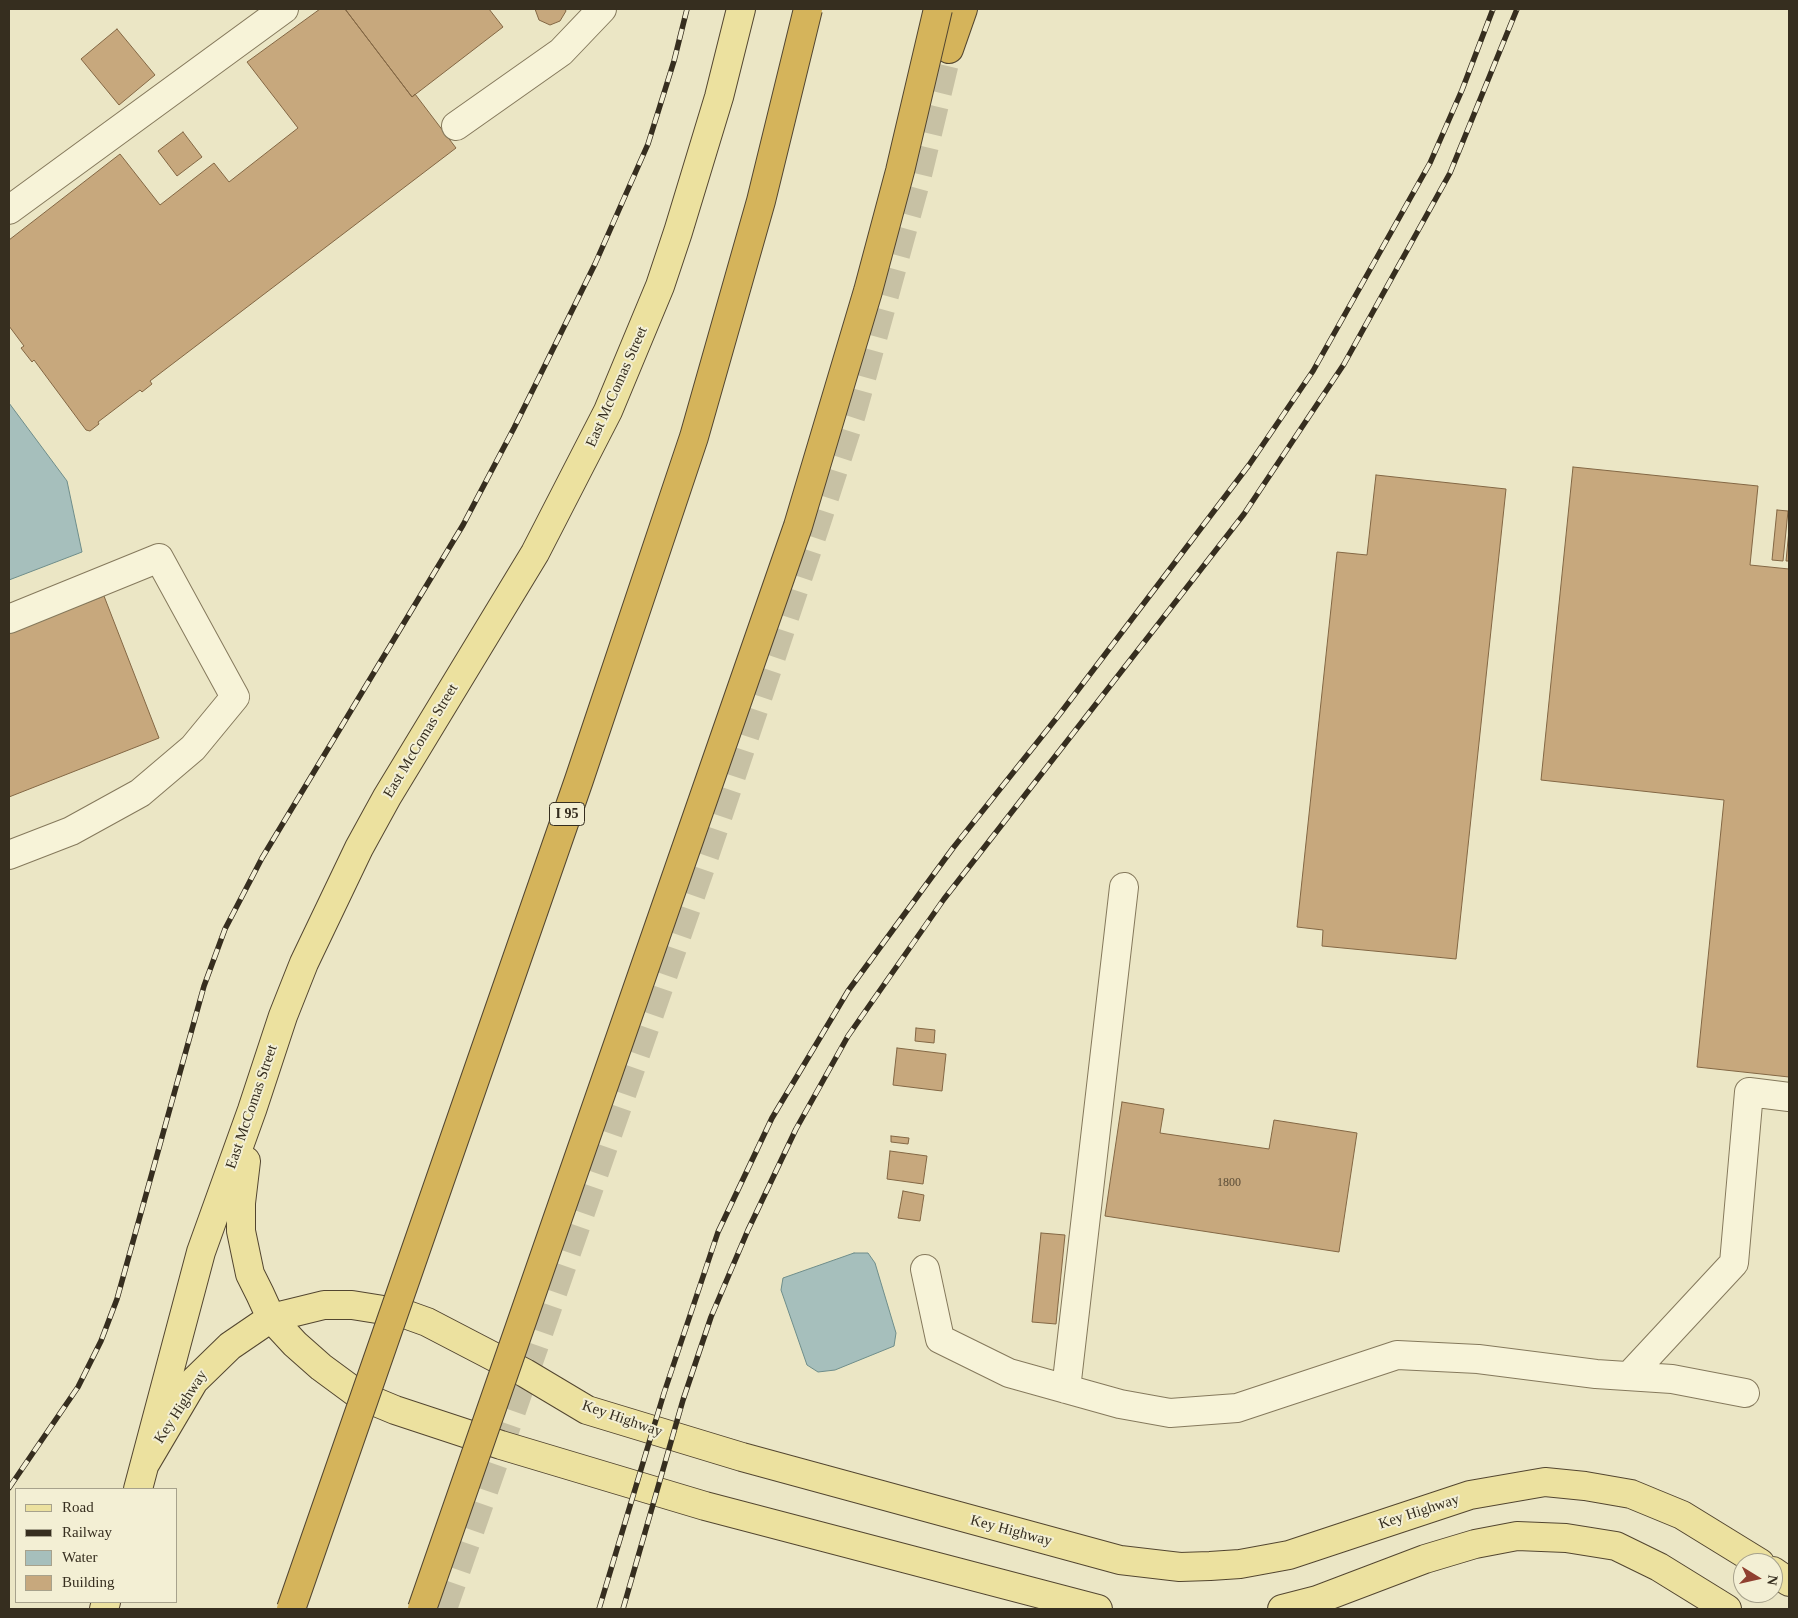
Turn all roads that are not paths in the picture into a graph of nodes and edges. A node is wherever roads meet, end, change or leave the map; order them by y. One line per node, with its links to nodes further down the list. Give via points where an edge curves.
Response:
1 (284, 9): 9 (lane)
2 (602, 9): 8 (lane, via 561,52)
3 (741, 9): 14 (main road, East McComas Street, via 719,97 675,241 608,411 535,552 386,797 359,848 304,962)
4 (808, 9): 22 (highway, I 95, bridge, via 761,201 694,437 579,780)
5 (938, 9): 23 (highway, bridge, via 873,273 798,526)
6 (962, 9): 7 (highway)
7 (948, 49)
8 (456, 126)
9 (9, 210)
10 (9, 619): 11 (lane, via 160,558 235,697 193,748 140,793 72,831)
11 (9, 855)
12 (1124, 887): 18 (lane)
13 (1789, 1097): 17 (lane, via 1749,1092 1734,1263)
14 (252, 1110): 16 (main road, via 241,1202 241,1231 250,1274); 20 (main road, East McComas Street, via 201,1252)
15 (925, 1270): 18 (lane, via 940,1339 1009,1373)
16 (271, 1318): 20 (main road, Key Highway, via 230,1346 194,1381); 21 (main road, Key Highway, via 324,1305 352,1305 402,1313 525,1373 587,1410 742,1457 1120,1560 1210,1566 1279,1557 1470,1495 1544,1482 1631,1494 1682,1515); 24 (main road, via 295,1344 340,1382 359,1395 395,1410 705,1506)
17 (1629, 1376): 18 (lane, via 1478,1359 1397,1355 1237,1408 1170,1413); 19 (lane, via 1672,1379)
18 (1066, 1389)
19 (1745, 1393)
20 (141, 1477)
21 (1744, 1553)
22 (291, 1609)
23 (422, 1609)
24 (1098, 1609)
25 (1282, 1609): 26 (main road, via 1317,1600 1425,1559 1517,1536 1566,1538 1616,1546 1659,1567)
26 (1727, 1609)

